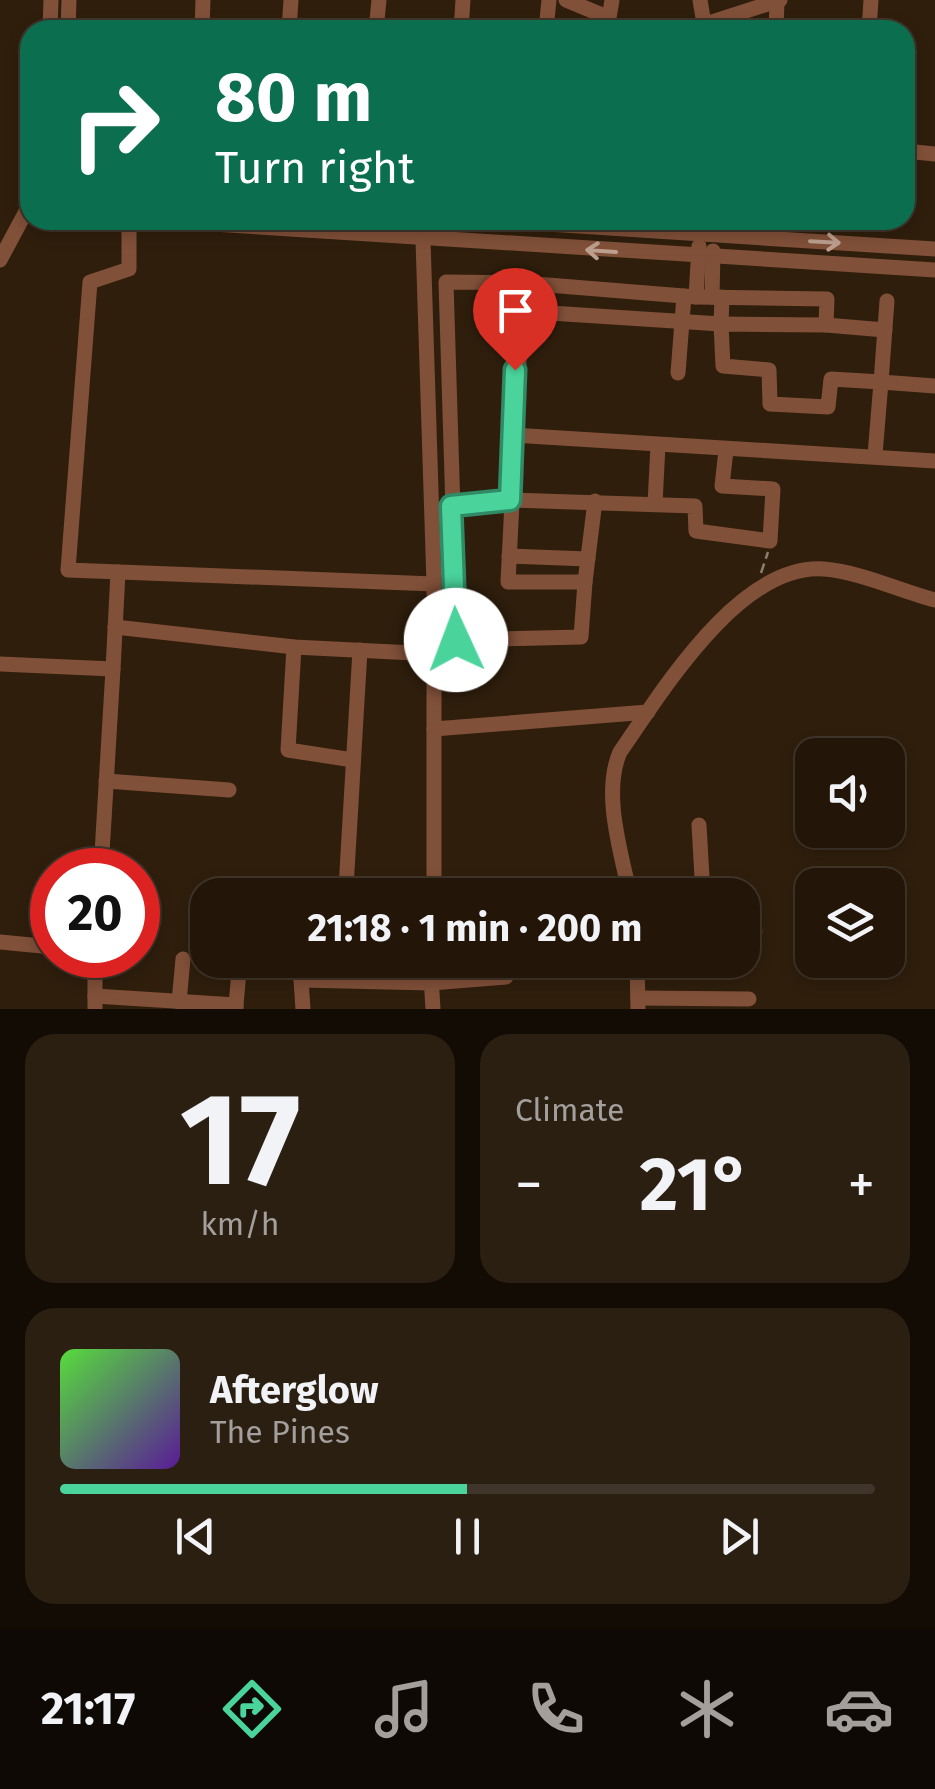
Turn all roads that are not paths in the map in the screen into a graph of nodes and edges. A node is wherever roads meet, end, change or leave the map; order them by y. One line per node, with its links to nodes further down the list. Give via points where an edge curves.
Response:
1 (566, 0): 5 (street)
2 (720, 0): 4 (street)
3 (778, 0): 6 (street)
4 (701, 3)
5 (600, 20)
6 (725, 20)
7 (20, 229): 15 (street)
8 (129, 230): 39 (street, via 128,268 90,282 68,570)
9 (286, 230): 12 (street)
10 (632, 230): 11 (street)
11 (706, 235): 13 (street, one-way to 13); 14 (street)
12 (423, 240): 14 (street, one-way to 12); 41 (street)
13 (935, 248)
14 (706, 257): 16 (street); 18 (street)
15 (0, 260)
16 (935, 270)
17 (522, 283): 18 (street); 20 (street); 36 (street, via 446,282)
18 (704, 297): 21 (street); 22 (street); 23 (street, via 827,299)
19 (887, 302): 24 (street)
20 (519, 312): 21 (street); 28 (street)
21 (682, 323): 22 (street); 25 (street)
22 (721, 324): 23 (street); 26 (street, via 722,366 769,370 770,404 828,407 831,380)
23 (826, 325): 24 (street)
24 (885, 330): 26 (street)
25 (678, 373)
26 (881, 382): 27 (street); 31 (street)
27 (935, 386)
28 (512, 436): 29 (street); 33 (street)
29 (658, 445): 30 (street); 35 (street)
30 (726, 450): 31 (street); 35 (street, via 722,486 773,489 770,541 696,531 695,506)
31 (875, 455): 32 (street)
32 (935, 461)
33 (510, 500): 34 (street); 36 (street); 37 (street)
34 (596, 501): 35 (street); 38 (street)
35 (655, 504)
36 (451, 506): 40 (street, via 456,640 580,637)
37 (508, 556): 38 (street); 40 (street, via 508,582)
38 (588, 559): 40 (street)
39 (118, 572): 41 (street); 43 (street)
40 (586, 582)
41 (434, 584): 46 (street)
42 (935, 600): 49 (street, via 824,570 793,573 754,594 704,638)
43 (115, 627): 44 (street); 48 (street)
44 (294, 647): 45 (street); 51 (street, via 288,750)
45 (360, 650): 46 (street); 51 (street)
46 (434, 654): 50 (street)
47 (0, 664): 48 (street)
48 (113, 668): 52 (street)
49 (648, 712): 50 (street); 58 (street, via 613,768)
50 (434, 729): 57 (street)
51 (353, 760): 56 (street)
52 (106, 780): 53 (street); 55 (street)
53 (229, 790)
54 (699, 825): 59 (street)
55 (102, 848)
56 (347, 878)
57 (434, 878)
58 (628, 878)
59 (702, 878)
60 (0, 942): 61 (street)
61 (30, 945)
62 (183, 959): 70 (street)
63 (238, 978): 73 (street)
64 (431, 978): 68 (street)
65 (481, 978): 68 (street)
66 (637, 978): 72 (street)
67 (301, 980): 68 (street); 74 (street)
68 (431, 982): 75 (street)
69 (749, 999): 72 (street)
70 (179, 1002): 71 (street); 73 (street)
71 (95, 1003)
72 (638, 1004)
73 (236, 1007)
74 (303, 1009)
75 (433, 1009)

